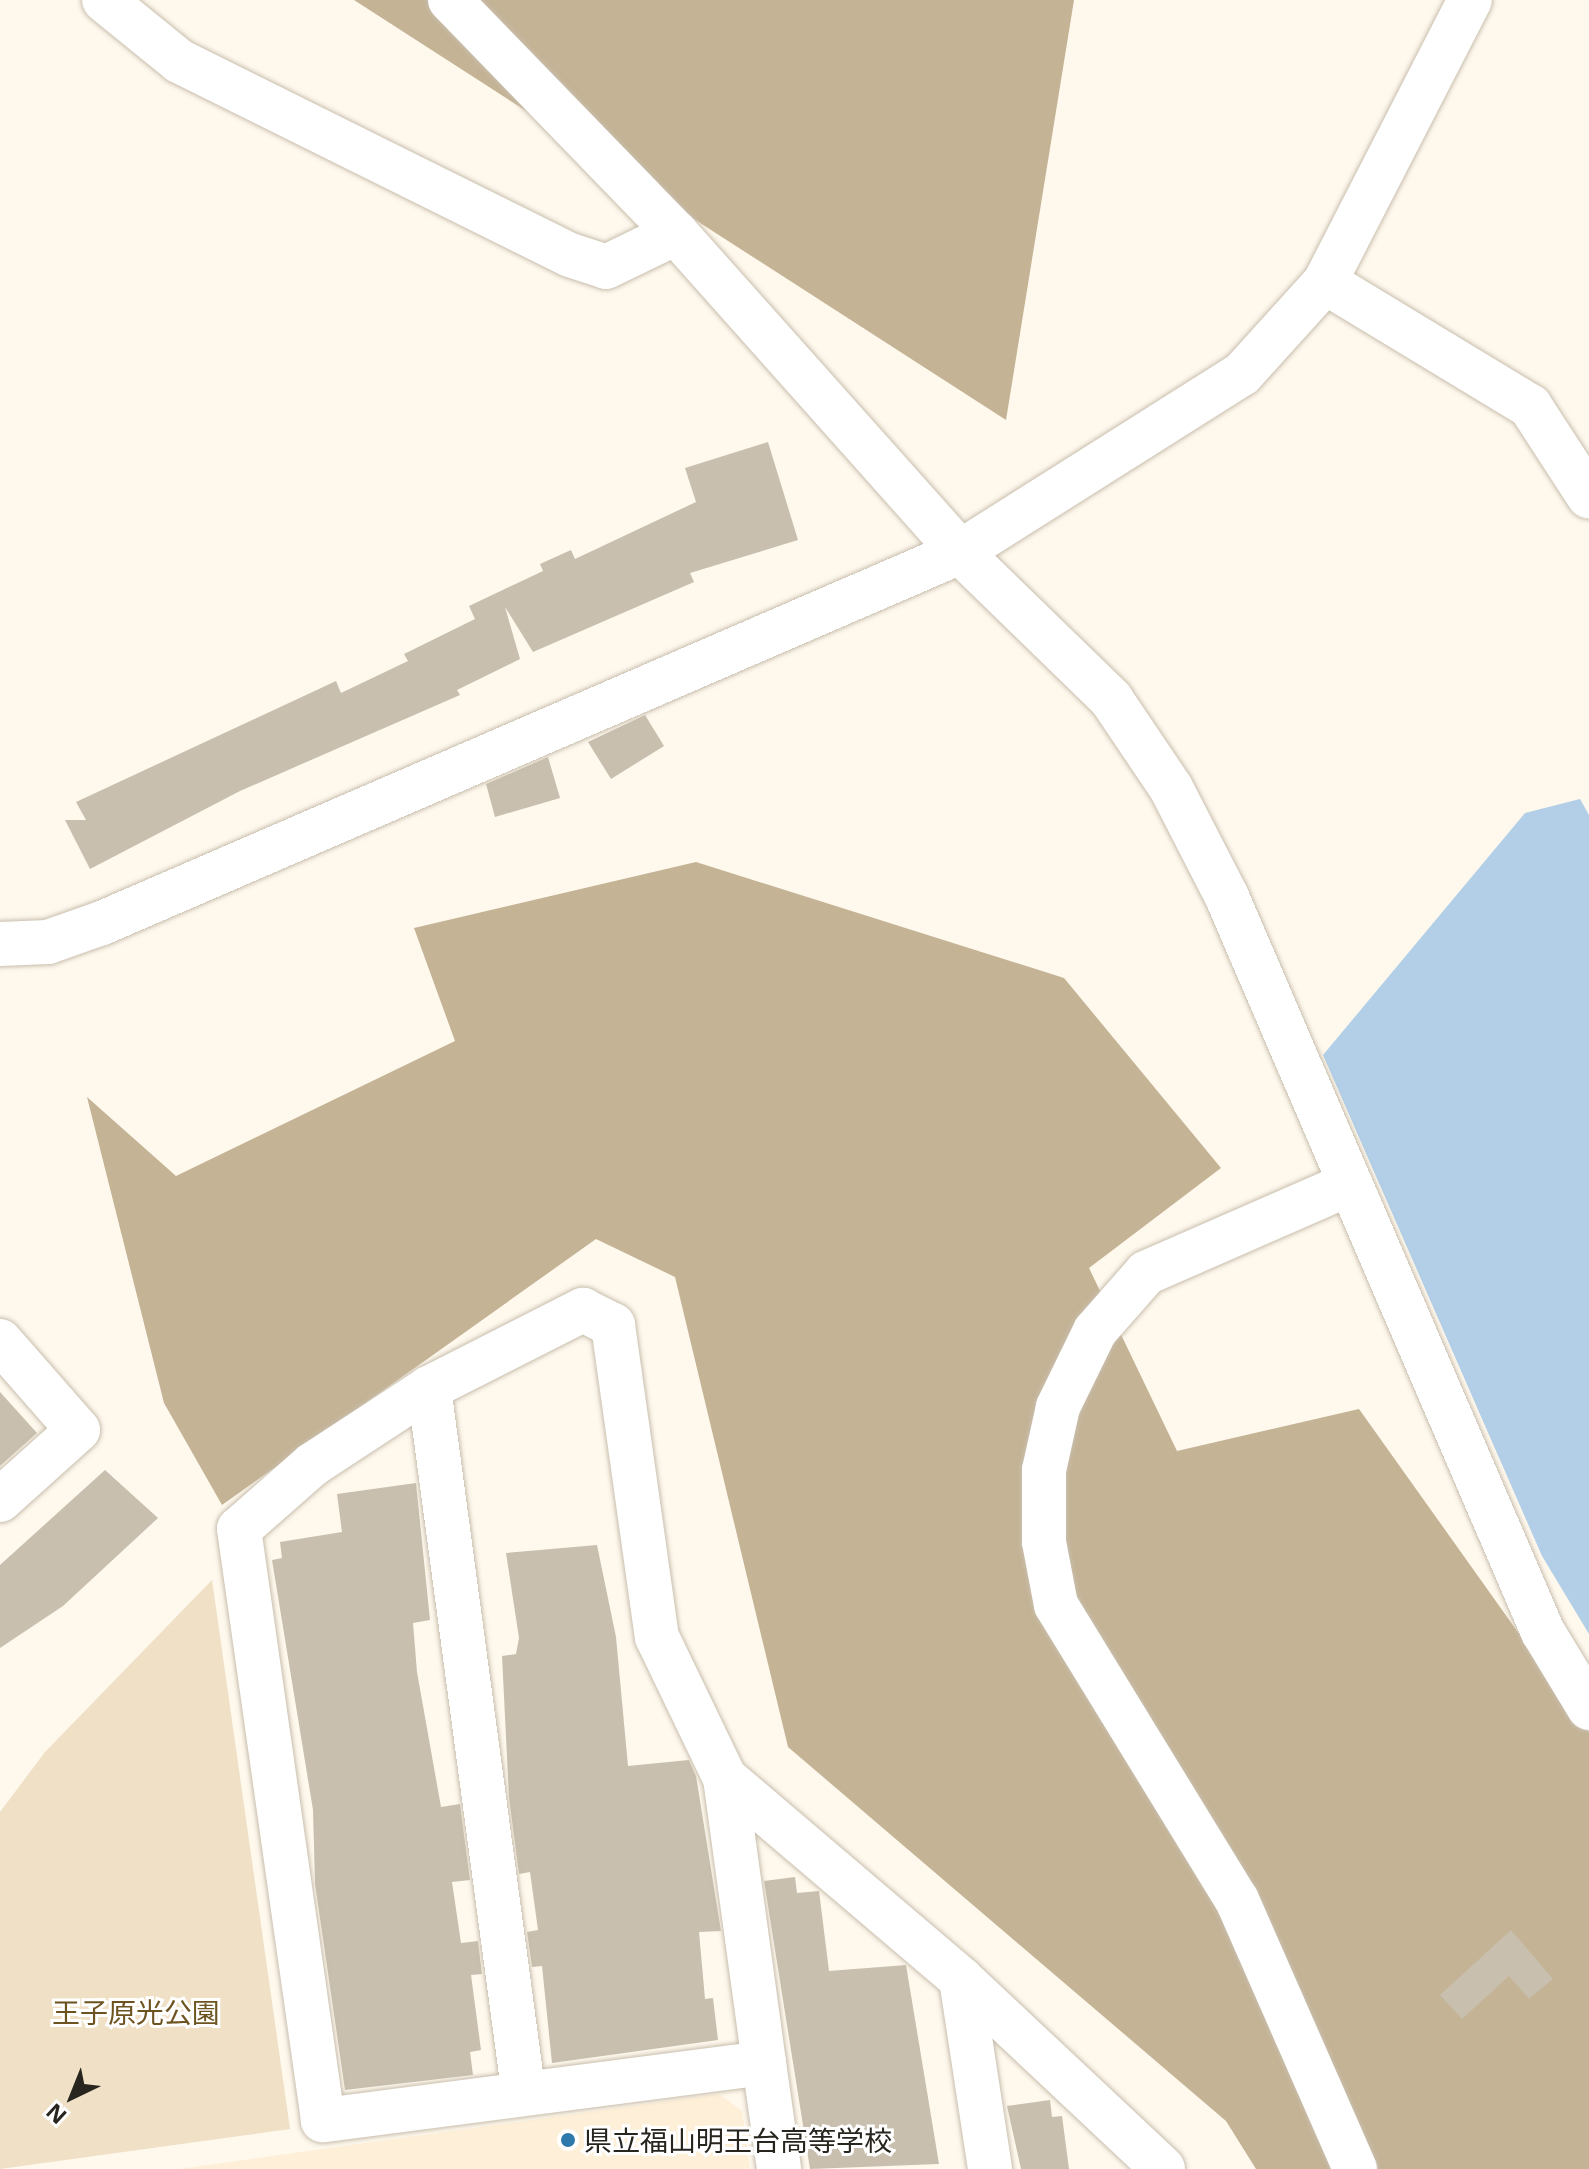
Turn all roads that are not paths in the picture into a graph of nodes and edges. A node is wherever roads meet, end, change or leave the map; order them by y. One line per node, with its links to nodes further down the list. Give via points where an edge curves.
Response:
1 (104, 0): 4 (street, via 179,61 570,255 606,267)
2 (450, 0): 4 (street)
3 (1470, 0): 5 (street)
4 (676, 233): 7 (street)
5 (1325, 282): 6 (street, via 1530,406); 7 (street, via 1242,374)
6 (1589, 497)
7 (960, 552): 8 (street, via 102,923 48,942); 9 (street, via 1111,699 1171,788 1227,897)
8 (0, 944)
9 (1347, 1185): 13 (street, via 1543,1632); 21 (street, via 1146,1273 1095,1331 1058,1407 1044,1470 1044,1528 1056,1605 1237,1900)
10 (0, 1341): 12 (street, via 78,1430)
11 (429, 1388): 14 (street, via 583,1310 613,1325 657,1637); 17 (street); 17 (street, via 313,1464 239,1529 323,2120)
12 (0, 1500)
13 (1589, 1708)
14 (725, 1778): 15 (street); 16 (street)
15 (961, 1979): 19 (street); 20 (street)
16 (764, 2063): 17 (street); 18 (street)
17 (523, 2089)
18 (779, 2169)
19 (990, 2169)
20 (1163, 2169)
21 (1355, 2169)

